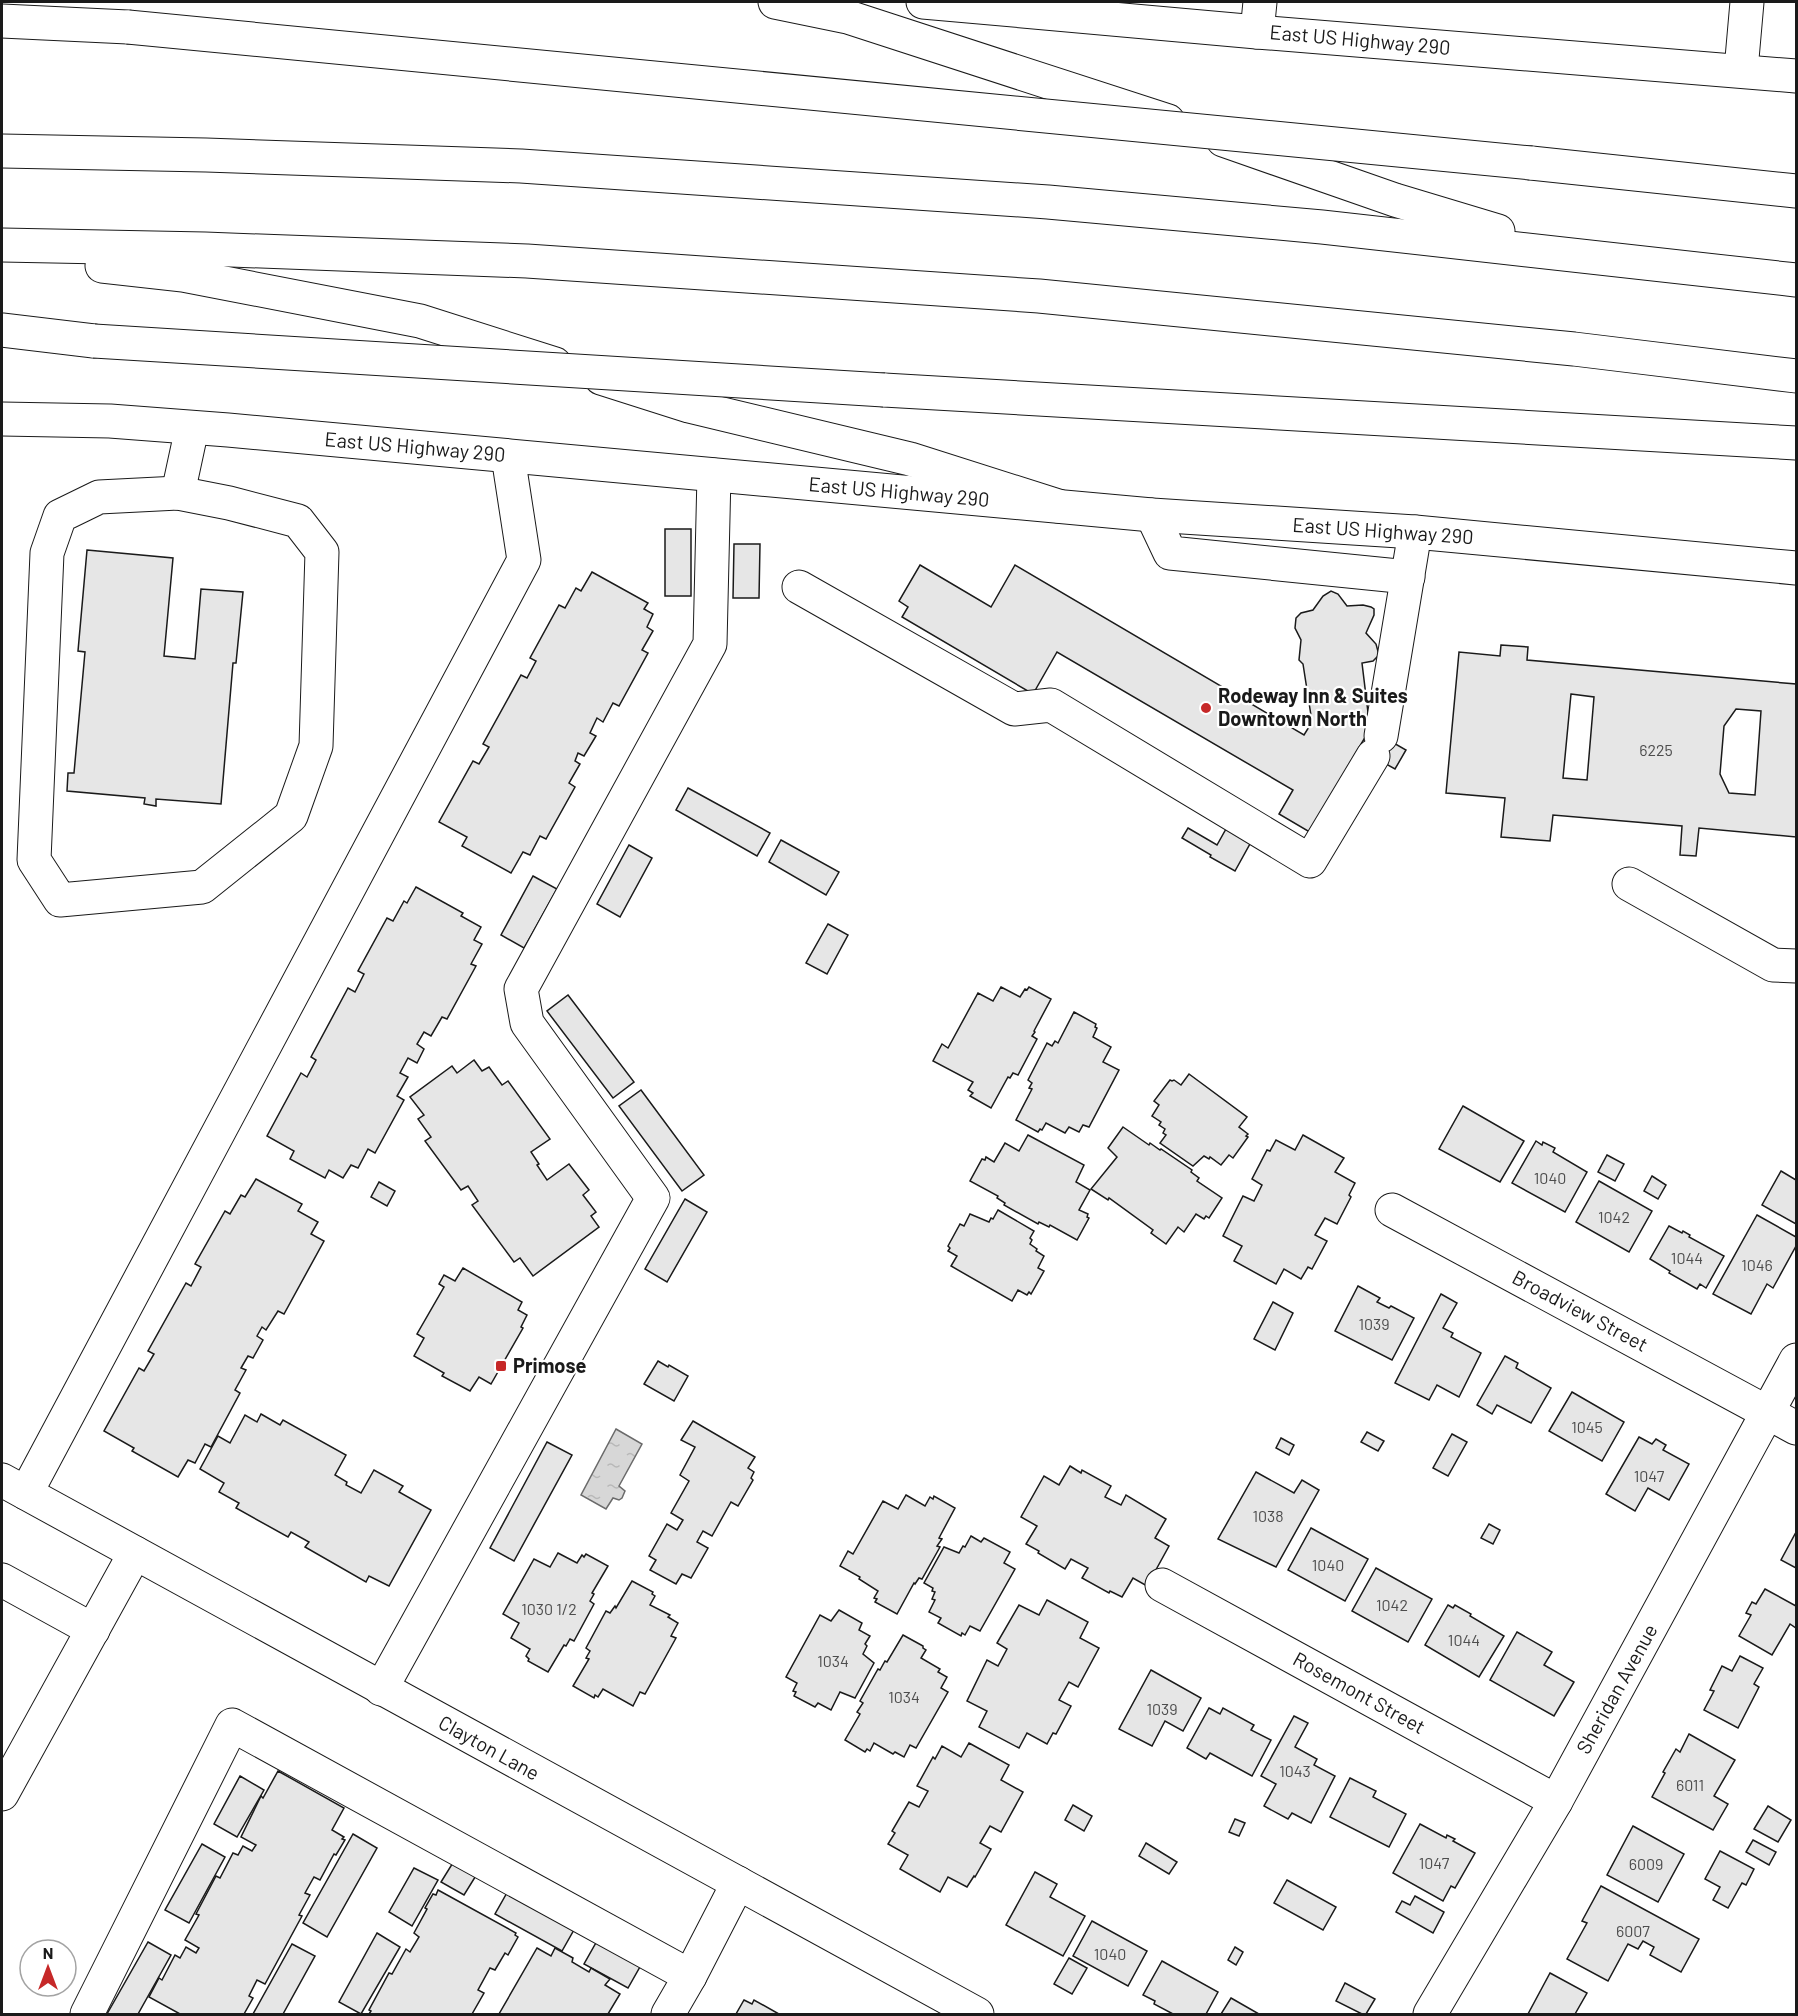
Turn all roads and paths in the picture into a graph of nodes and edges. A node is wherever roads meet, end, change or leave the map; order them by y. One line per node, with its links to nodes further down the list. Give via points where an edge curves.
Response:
1 (775, 2): 13 (main road, via 859,20 1286,160 1395,200)
2 (940, 2): 4 (main road, East US Highway 290)
3 (1747, 2): 7 (main road)
4 (1002, 5): 5 (main road, East US Highway 290)
5 (1258, 17): 7 (main road, East US Highway 290)
6 (2, 21): 10 (main road, bridge, via 128,27)
7 (1741, 70): 8 (main road, East US Highway 290)
8 (1797, 76)
9 (2, 151): 13 (main road, via 521,166 810,184 1322,227)
10 (1797, 191)
11 (2, 245): 18 (main road, via 527,261 982,291 1574,349)
12 (2, 255): 25 (main road, via 183,275 420,321 689,406 910,459)
13 (1578, 255): 14 (main road)
14 (1797, 280)
15 (2, 330): 16 (main road)
16 (94, 340): 17 (main road); 21 (main road, bridge)
17 (2, 346)
18 (1797, 376)
19 (2, 419): 20 (main road, East US Highway 290, via 110,421)
20 (192, 428): 22 (main road, East US Highway 290); 24 (main road)
21 (1797, 443)
22 (508, 456): 23 (main road, East US Highway 290); 37 (main road, via 524,560)
23 (714, 475): 25 (main road, East US Highway 290); 42 (main road, via 710,644 521,989 527,1023 653,1198)
24 (178, 493): 24 (main road, via 298,521 322,552 316,746 291,816 202,887 60,900 34,860 47,553 60,516 99,497)
25 (1058, 506): 26 (main road, East US Highway 290)
26 (1152, 515): 27 (main road, East US Highway 290); 29 (main road, via 1170,553)
27 (1415, 532): 28 (main road, East US Highway 290); 29 (main road)
28 (1797, 568)
29 (1407, 577): 30 (main road, via 1377,746 1310,861 1051,705 1014,709)
30 (799, 587)
31 (1629, 884): 32 (main road, via 1773,965)
32 (1797, 966)
33 (1392, 1210): 35 (main road, Broadview Street)
34 (1797, 1360): 35 (main road, Sheridan Avenue)
35 (1768, 1412): 36 (main road, Broadview Street); 44 (main road, Sheridan Avenue)
36 (1797, 1428)
37 (14, 1487): 38 (main road, Clayton Lane)
38 (135, 1553): 41 (main road); 42 (main road, Clayton Lane)
39 (2, 1580): 41 (main road)
40 (1162, 1585): 44 (main road, Rosemont Street)
41 (93, 1630): 43 (main road)
42 (381, 1689): 45 (main road, Clayton Lane)
43 (2, 1794)
44 (1556, 1801): 50 (main road, Sheridan Avenue)
45 (738, 1883): 46 (main road); 49 (main road, Clayton Lane)
46 (690, 1976): 47 (main road, via 232,1725); 48 (main road)
47 (87, 2014)
48 (668, 2014)
49 (977, 2014)
50 (1430, 2014)

